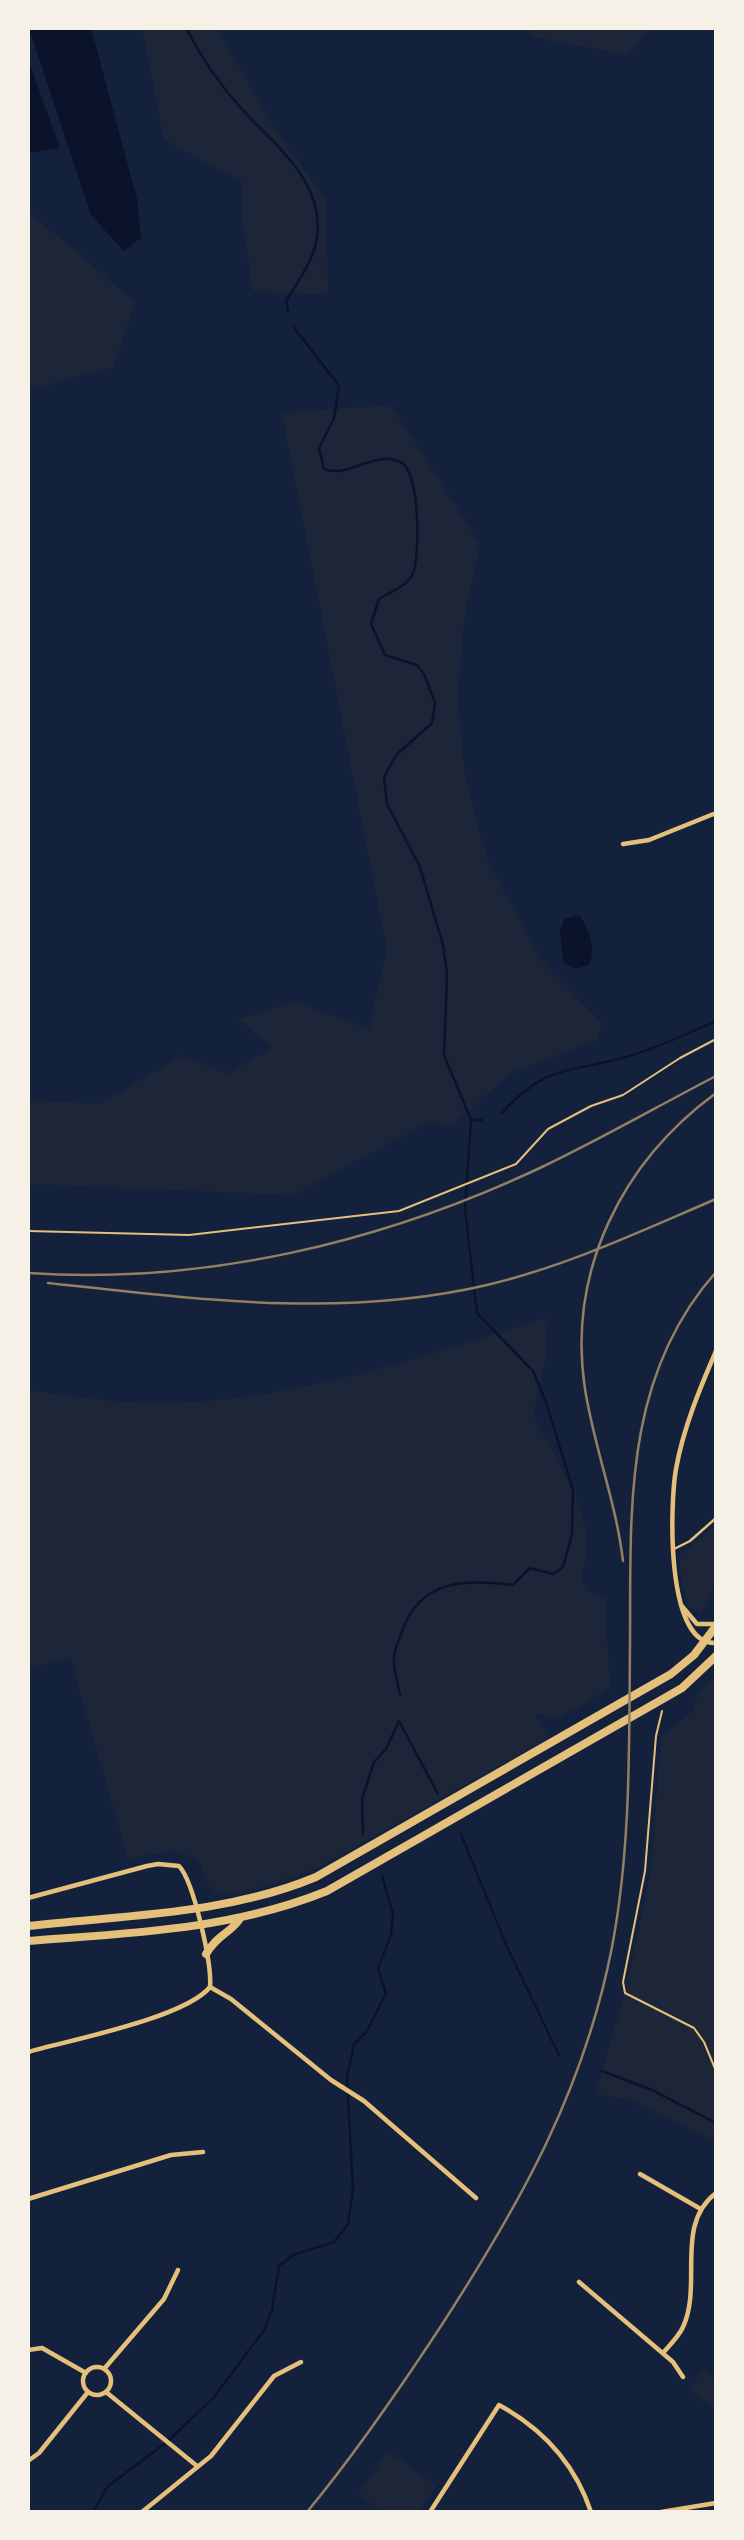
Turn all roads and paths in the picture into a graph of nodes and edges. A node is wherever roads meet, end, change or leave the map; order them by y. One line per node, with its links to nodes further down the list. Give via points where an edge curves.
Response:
1 (716, 813): 2 (street, via 649,840)
2 (623, 844)
3 (716, 1039): 4 (path, via 623,1095 548,1129 522,1160 498,1173 391,1213 206,1234)
4 (28, 1231)
5 (716, 1351): 7 (street, via 675,1472)
6 (716, 1518): 7 (lane)
7 (674, 1549): 8 (street)
8 (680, 1605): 9 (street, via 697,1624); 10 (street, via 691,1630)
9 (716, 1625): 10 (highway)
10 (704, 1643): 11 (street); 15 (highway, via 684,1664 650,1687 337,1868 276,1892)
11 (716, 1643)
12 (716, 1657): 13 (highway)
13 (667, 1697): 16 (highway, via 356,1876 301,1902); 23 (path, via 656,1736 645,1871 623,1982 625,1993 694,2028)
14 (28, 1898): 15 (street, via 170,1864 183,1871 190,1883)
15 (196, 1909): 17 (highway); 18 (street)
16 (239, 1920): 18 (highway); 20 (highway, via 216,1938)
17 (28, 1926)
18 (199, 1926): 19 (highway); 20 (street)
19 (28, 1941)
20 (206, 1954): 21 (street)
21 (210, 1987): 22 (street, via 197,2000 157,2015); 27 (street, via 364,2101)
22 (28, 2052)
23 (716, 2071)
24 (203, 2152): 28 (street, via 171,2155)
25 (640, 2174): 29 (street)
26 (716, 2193): 29 (street)
27 (477, 2198)
28 (28, 2199)
29 (699, 2208): 33 (street, via 687,2311 683,2326)
30 (178, 2270): 35 (street, via 164,2299)
31 (579, 2282): 33 (street)
32 (28, 2350): 36 (street, via 42,2348)
33 (663, 2353): 37 (street)
34 (301, 2362): 41 (street, via 274,2376 211,2456)
35 (104, 2369): 36 (street, via 92,2368); 39 (street, via 111,2380)
36 (86, 2373): 38 (street, via 83,2385)
37 (683, 2377)
38 (88, 2392): 39 (street); 40 (street)
39 (106, 2392): 41 (street)
40 (28, 2461)
41 (197, 2466): 43 (street)
42 (716, 2502): 46 (street)
43 (142, 2512)
44 (430, 2512): 45 (street, via 499,2405 529,2423 557,2450 575,2473)
45 (591, 2512)
46 (661, 2512)

